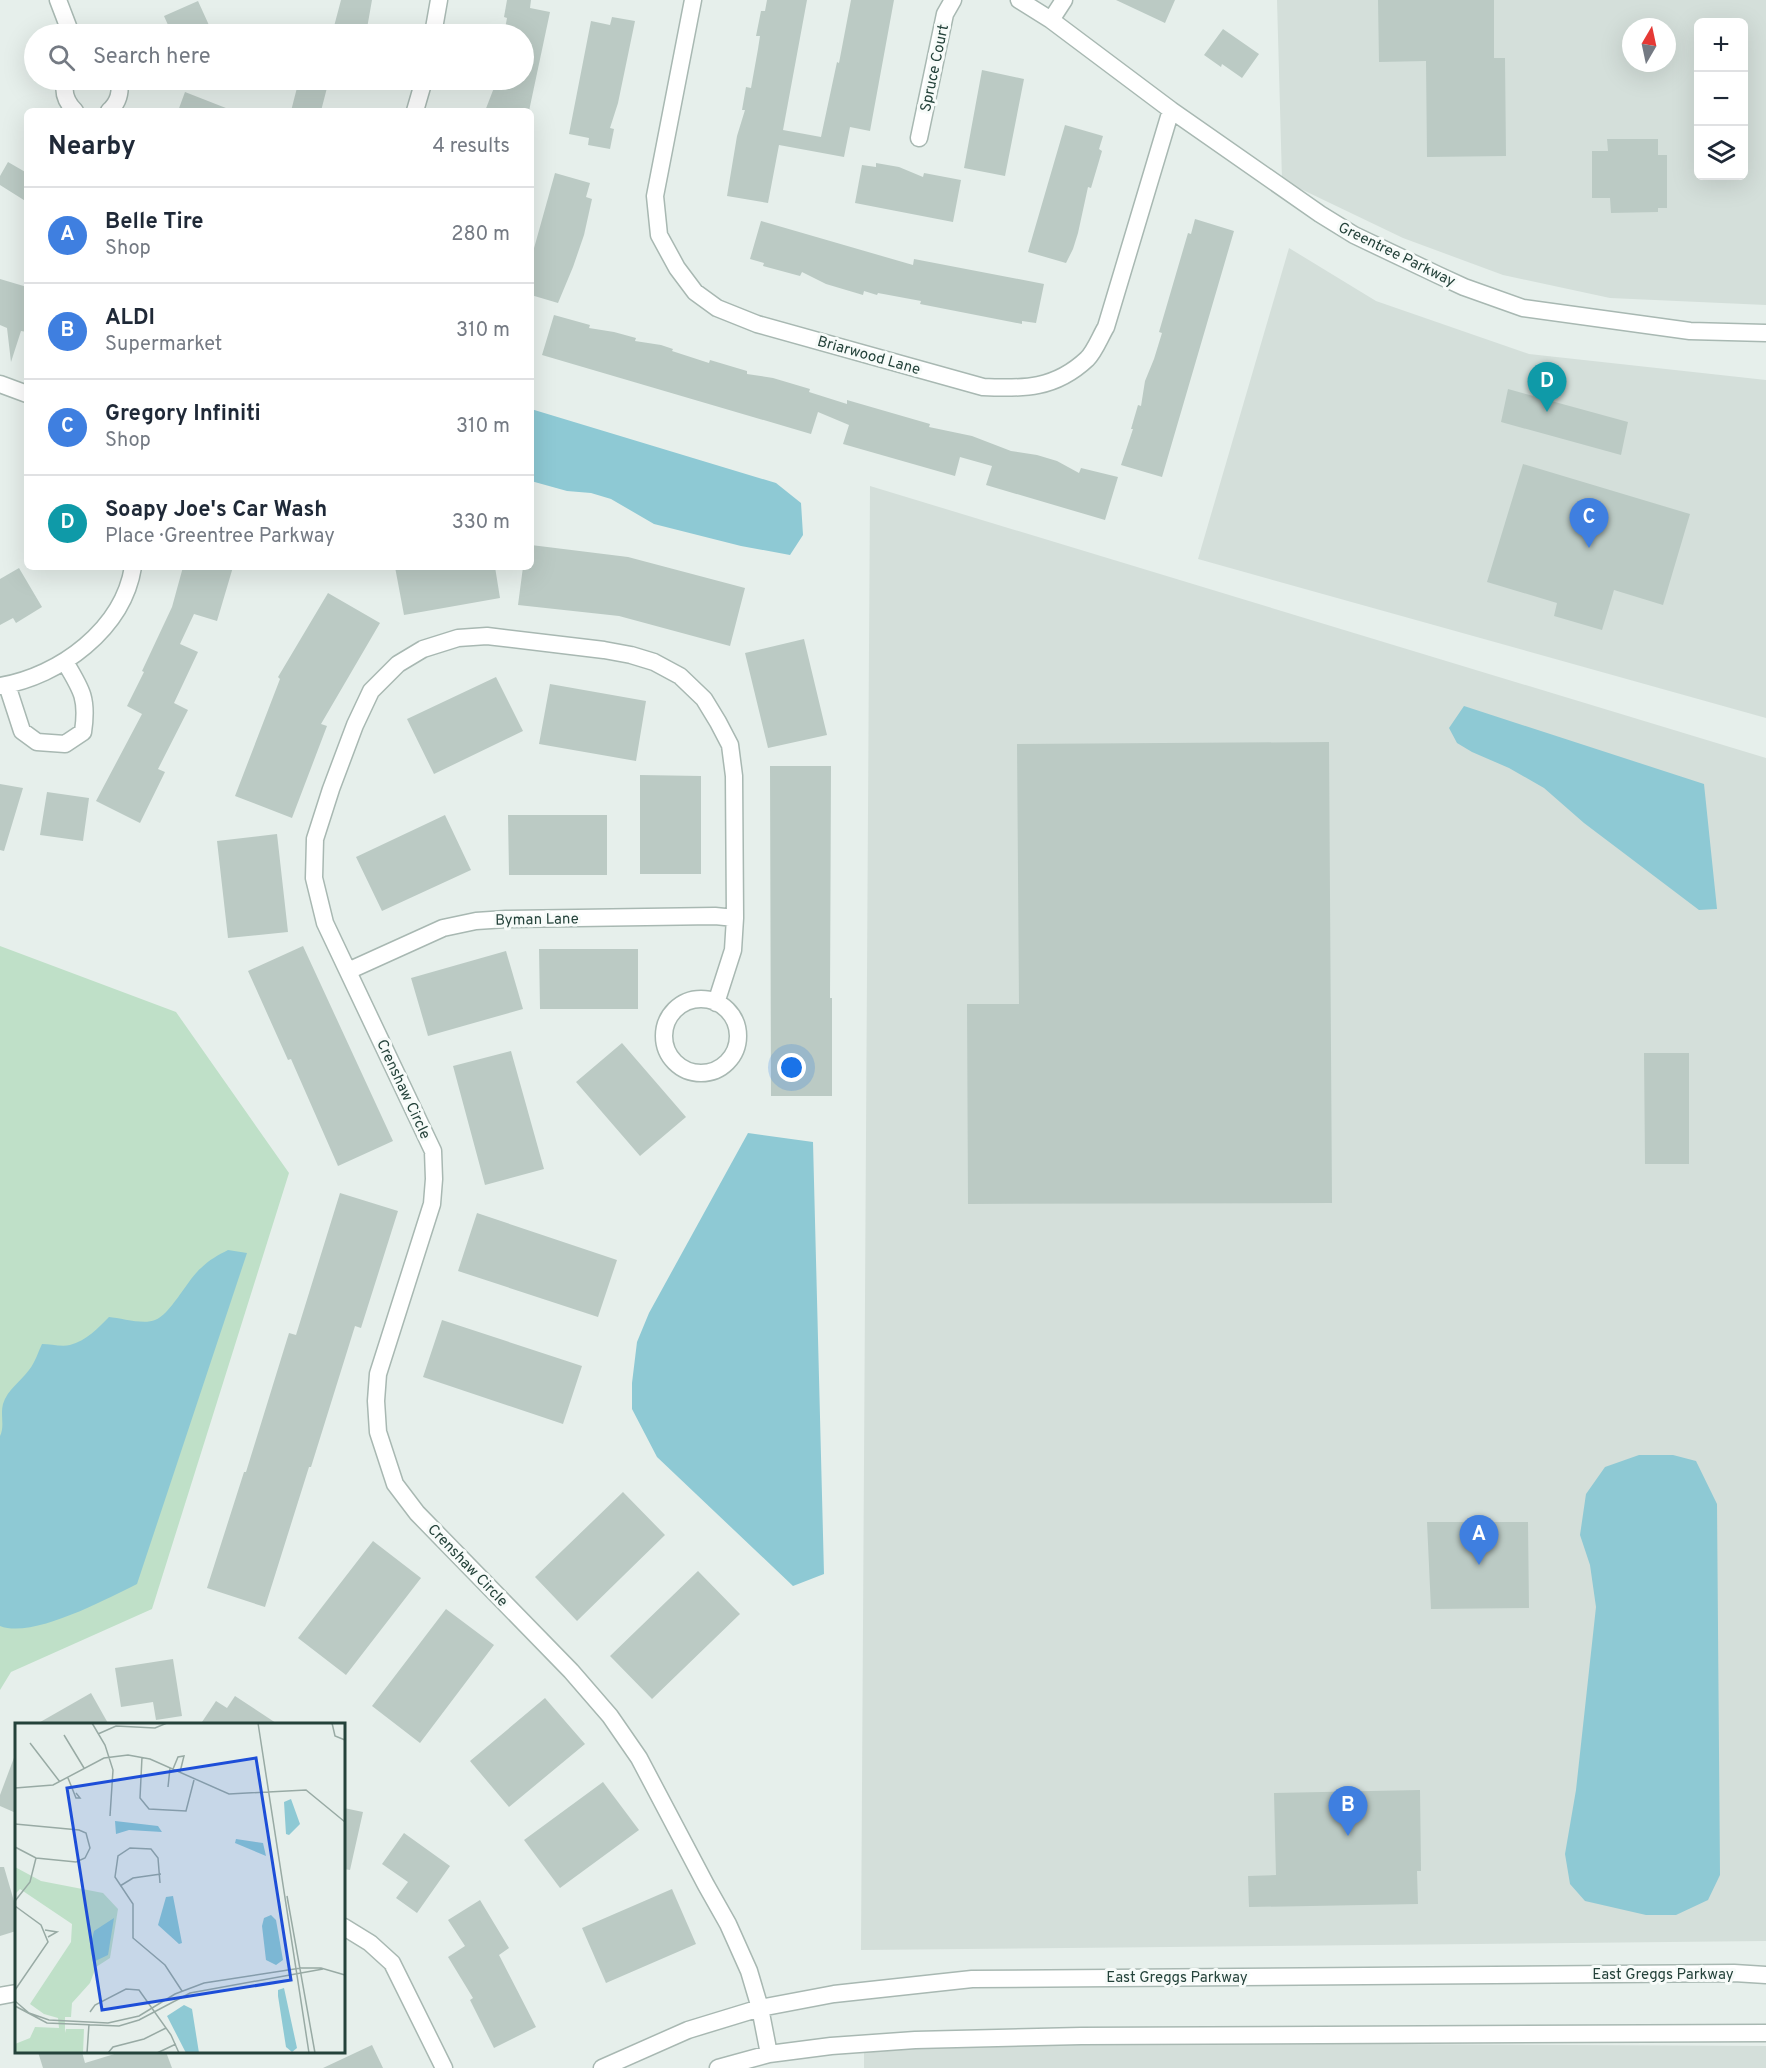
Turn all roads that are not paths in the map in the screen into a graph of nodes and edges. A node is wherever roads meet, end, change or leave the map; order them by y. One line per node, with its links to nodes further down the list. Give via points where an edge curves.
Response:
1 (58, 0): 8 (street)
2 (439, 0): 9 (street)
3 (693, 0): 16 (street, Briarwood Lane, via 655,196 660,235 677,268 695,292 717,308 757,324 983,387 1014,388 1054,382 1088,358 1106,327)
4 (953, 0): 17 (street, Spruce Court, via 945,14)
5 (1019, 0): 7 (street, Greentree Parkway)
6 (1064, 0): 7 (street)
7 (1051, 20): 16 (street, Greentree Parkway)
8 (67, 24)
9 (435, 24)
10 (65, 90): 13 (street)
11 (120, 90): 14 (street)
12 (421, 90): 15 (street)
13 (72, 108)
14 (112, 108)
15 (416, 108)
16 (1171, 110): 18 (street, Greentree Parkway, via 1345,230 1464,287 1523,308 1586,318 1690,331)
17 (919, 138)
18 (1766, 333)
19 (0, 384): 20 (street)
20 (24, 393)
21 (132, 570): 22 (street, via 112,617 87,646)
22 (65, 662): 23 (street); 23 (street, via 79,686 86,711 83,732 64,744 37,742 22,731)
23 (4, 686)
24 (735, 918): 25 (street, Byman Lane, via 476,921 443,928); 25 (street, Crenshaw Circle, via 734,776 730,745 704,699 680,676 631,655 487,636 458,638 412,655 371,692 328,797 315,838 314,878 325,923); 26 (street, Crenshaw Circle, via 734,950)
25 (348, 971): 31 (street, Crenshaw Circle, via 433,1151 432,1204 378,1374 378,1432 395,1484 417,1513 571,1671 633,1749 728,1924)
26 (716, 1003): 26 (street, via 690,1001 670,1015 665,1026 666,1050 682,1069 706,1073 718,1069 734,1052 737,1040 732,1017)
27 (345, 1927): 34 (street, via 392,1963)
28 (1766, 1975): 31 (street, East Greggs Parkway, via 972,1979 834,1994)
29 (15, 1993): 30 (street)
30 (0, 1996)
31 (760, 2008): 33 (street, Crenshaw Circle); 35 (street, East Greggs Parkway, via 688,2030)
32 (1766, 2033): 33 (street, via 1081,2036 915,2040)
33 (769, 2054): 36 (street)
34 (444, 2068)
35 (602, 2068)
36 (718, 2068)

